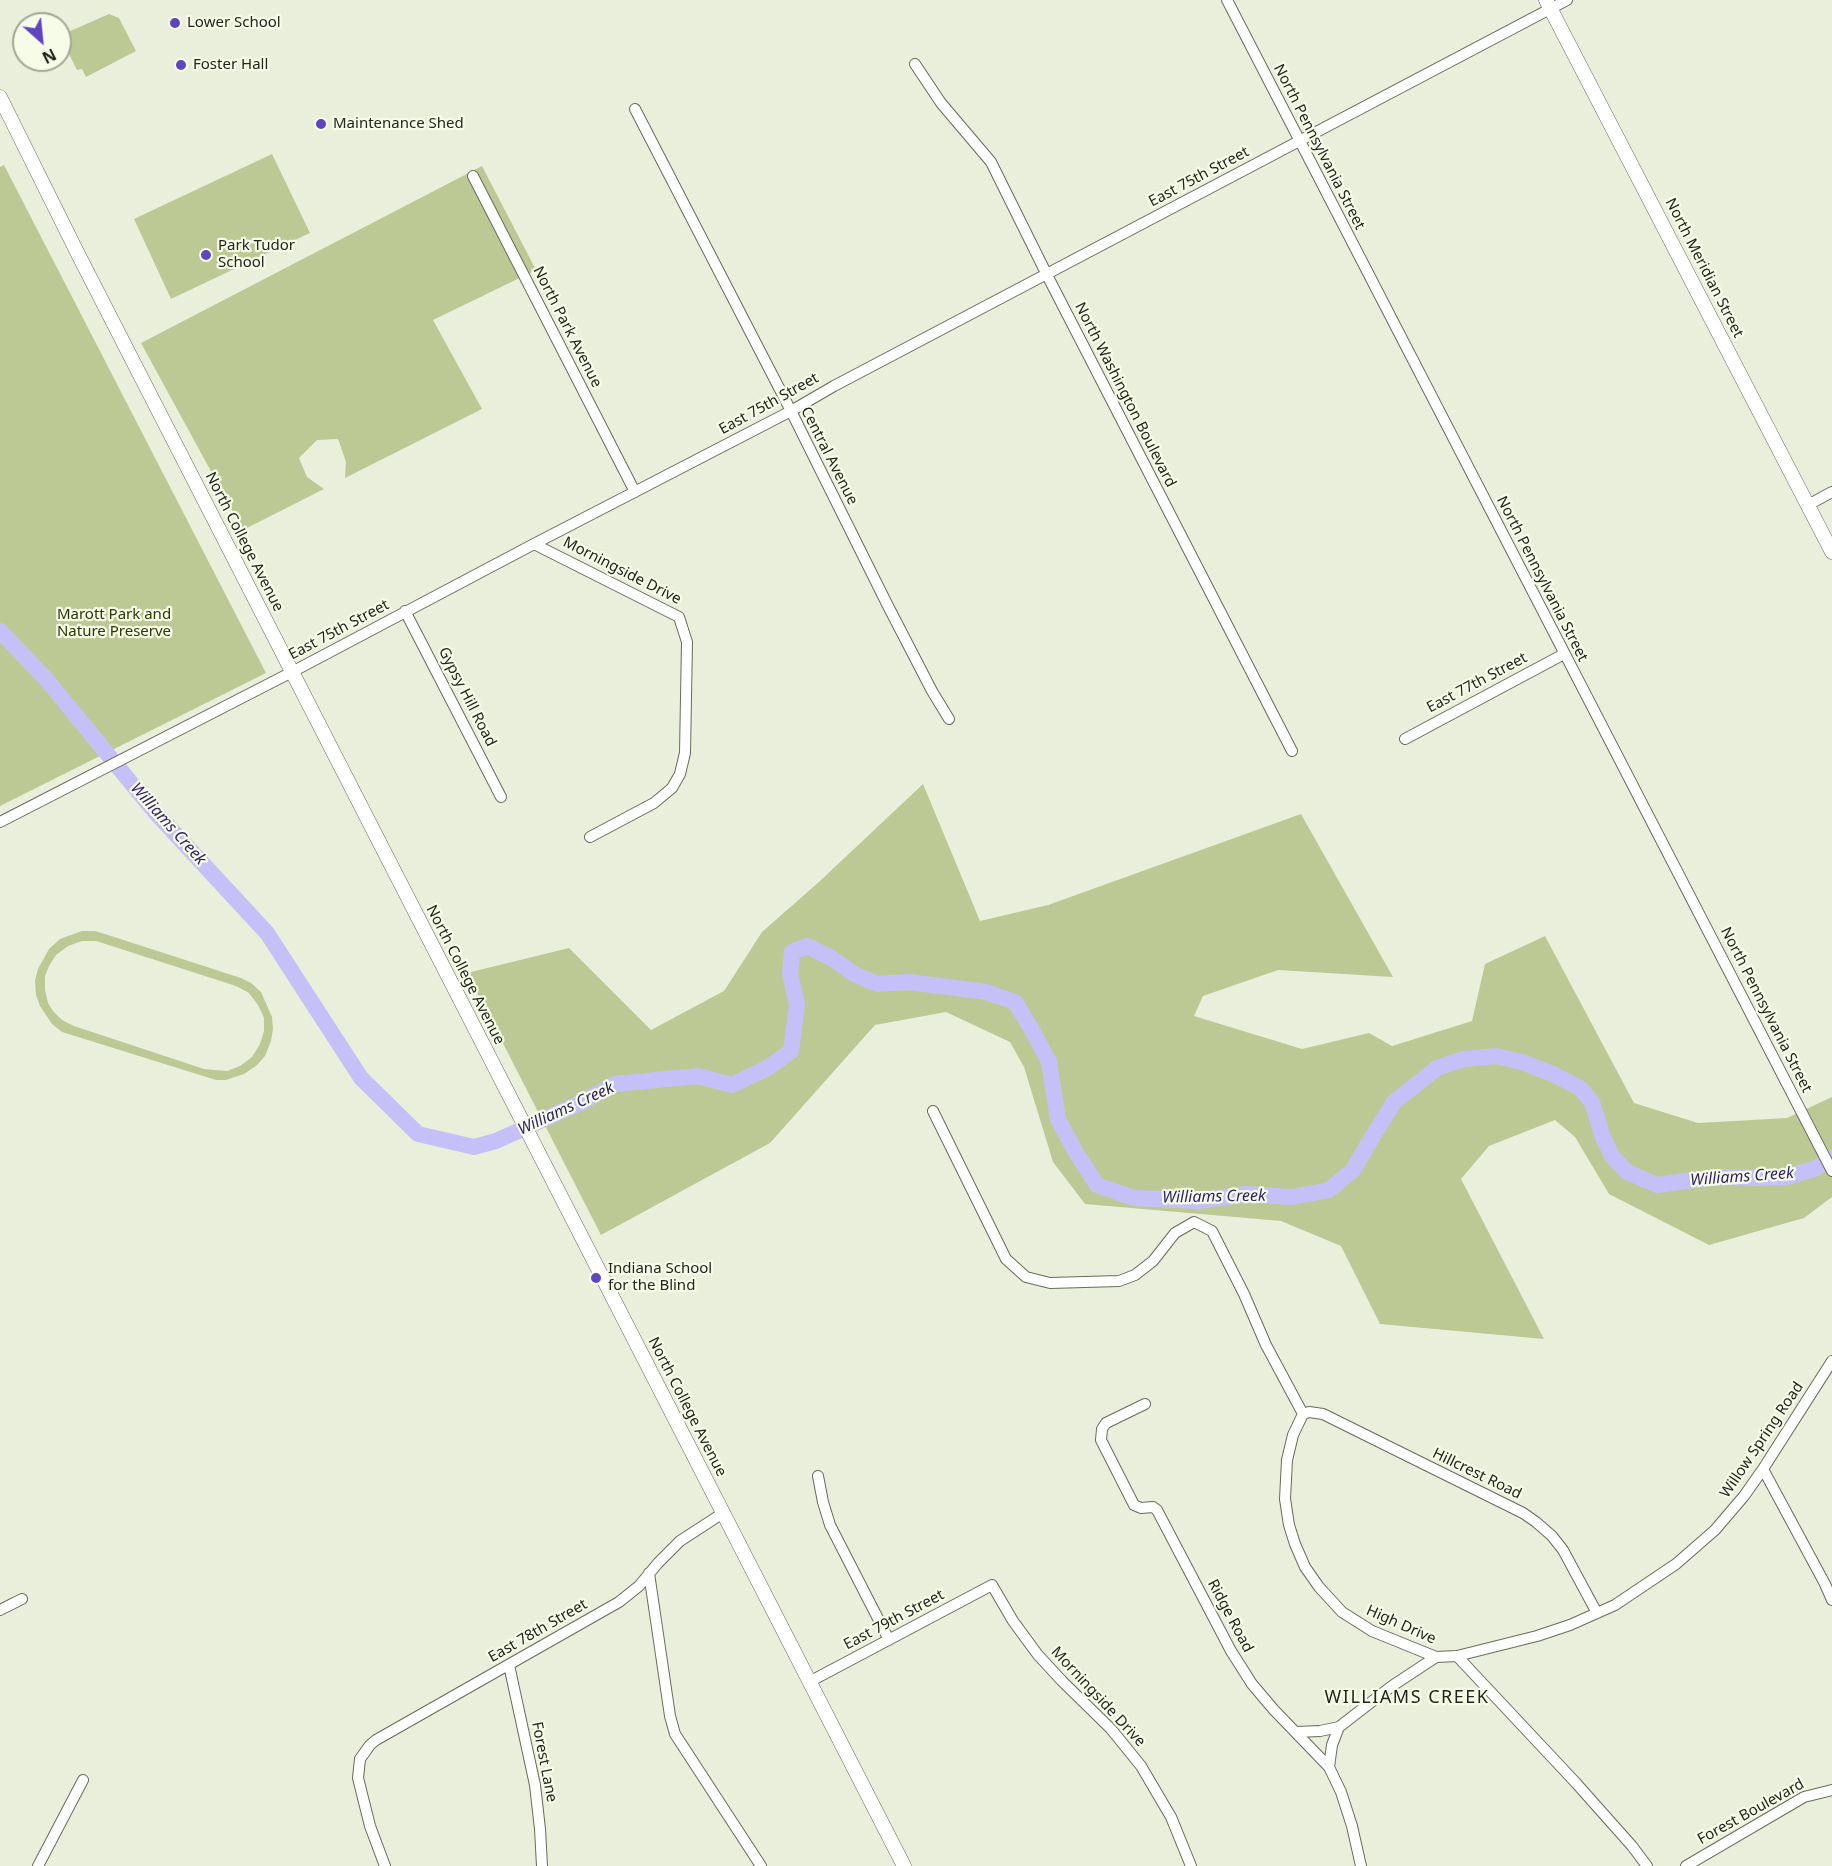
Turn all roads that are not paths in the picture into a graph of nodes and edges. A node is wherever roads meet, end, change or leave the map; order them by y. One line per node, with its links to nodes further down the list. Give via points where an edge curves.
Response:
1 (1227, 0): 7 (street, North Pennsylvania Street)
2 (1567, 0): 3 (street, East 75th Street)
3 (1548, 4): 7 (street, East 75th Street); 13 (main road, North Meridian Street)
4 (915, 64): 9 (street, North Washington Boulevard, via 941,103 991,162)
5 (0, 97): 18 (main road, North College Avenue)
6 (635, 109): 10 (street, Central Avenue)
7 (1299, 142): 9 (street, East 75th Street); 17 (street, North Pennsylvania Street)
8 (473, 176): 11 (street, North Park Avenue)
9 (1047, 275): 10 (street, East 75th Street); 21 (street, North Washington Boulevard)
10 (791, 411): 11 (street, East 75th Street); 19 (street, Central Avenue)
11 (635, 492): 14 (street, East 75th Street)
12 (1832, 492): 13 (street)
13 (1808, 505): 15 (main road, North Meridian Street)
14 (534, 544): 16 (street, East 75th Street); 24 (street, Morningside Drive, via 679,617 687,642 685,753 680,774 672,788 654,803)
15 (1832, 552)
16 (405, 611): 18 (street, East 75th Street); 22 (street, Gypsy Hill Road)
17 (1564, 654): 20 (street, East 77th Street); 26 (street, North Pennsylvania Street)
18 (292, 672): 23 (street, East 75th Street); 32 (main road, North College Avenue)
19 (949, 719)
20 (1405, 739)
21 (1292, 751)
22 (501, 797)
23 (0, 822)
24 (590, 837)
25 (933, 1111): 29 (street, via 1006,1260 1026,1277 1050,1283 1119,1281 1144,1268 1175,1233 1194,1222 1212,1230)
26 (1831, 1170)
27 (1832, 1361): 30 (street, Willow Spring Road)
28 (1145, 1404): 45 (street, Ridge Road, via 1106,1423 1101,1440 1134,1505 1157,1510 1244,1673)
29 (1303, 1414): 38 (street, Hillcrest Road, via 1323,1414 1523,1513 1548,1532 1563,1550); 41 (street, High Drive, via 1289,1450 1284,1484 1289,1525 1305,1567 1322,1591 1353,1620 1371,1632)
30 (1764, 1469): 36 (street); 38 (street, Willow Spring Road, via 1715,1530 1689,1554 1631,1595)
31 (818, 1476): 39 (street, via 830,1525)
32 (723, 1513): 33 (street, East 78th Street, via 680,1541); 43 (main road, North College Avenue)
33 (650, 1573): 42 (street, East 78th Street, via 619,1602); 52 (street, via 673,1728)
34 (992, 1585): 39 (street, East 79th Street); 54 (street, Morningside Drive, via 1038,1655 1111,1729 1141,1766 1171,1817)
35 (22, 1599): 37 (street)
36 (1832, 1600)
37 (0, 1610)
38 (1597, 1613): 40 (street, Willow Spring Road, via 1537,1636)
39 (889, 1640): 43 (street, East 79th Street)
40 (1457, 1656): 41 (street, High Drive); 56 (street, via 1568,1774)
41 (1436, 1658): 44 (street)
42 (508, 1665): 50 (street, East 78th Street, via 376,1740 364,1752 358,1778); 51 (street, Forest Lane, via 535,1785)
43 (809, 1682): 53 (main road, North College Avenue)
44 (1339, 1727): 45 (street); 46 (street)
45 (1296, 1732): 46 (street, Ridge Road)
46 (1329, 1767): 55 (street, Ridge Road, via 1352,1826)
47 (83, 1780): 49 (street)
48 (1832, 1790): 57 (street, Forest Boulevard, via 1804,1797)
49 (38, 1866)
50 (385, 1866)
51 (542, 1866)
52 (761, 1866)
53 (904, 1866)
54 (1191, 1866)
55 (1361, 1866)
56 (1647, 1866)
57 (1686, 1866)

